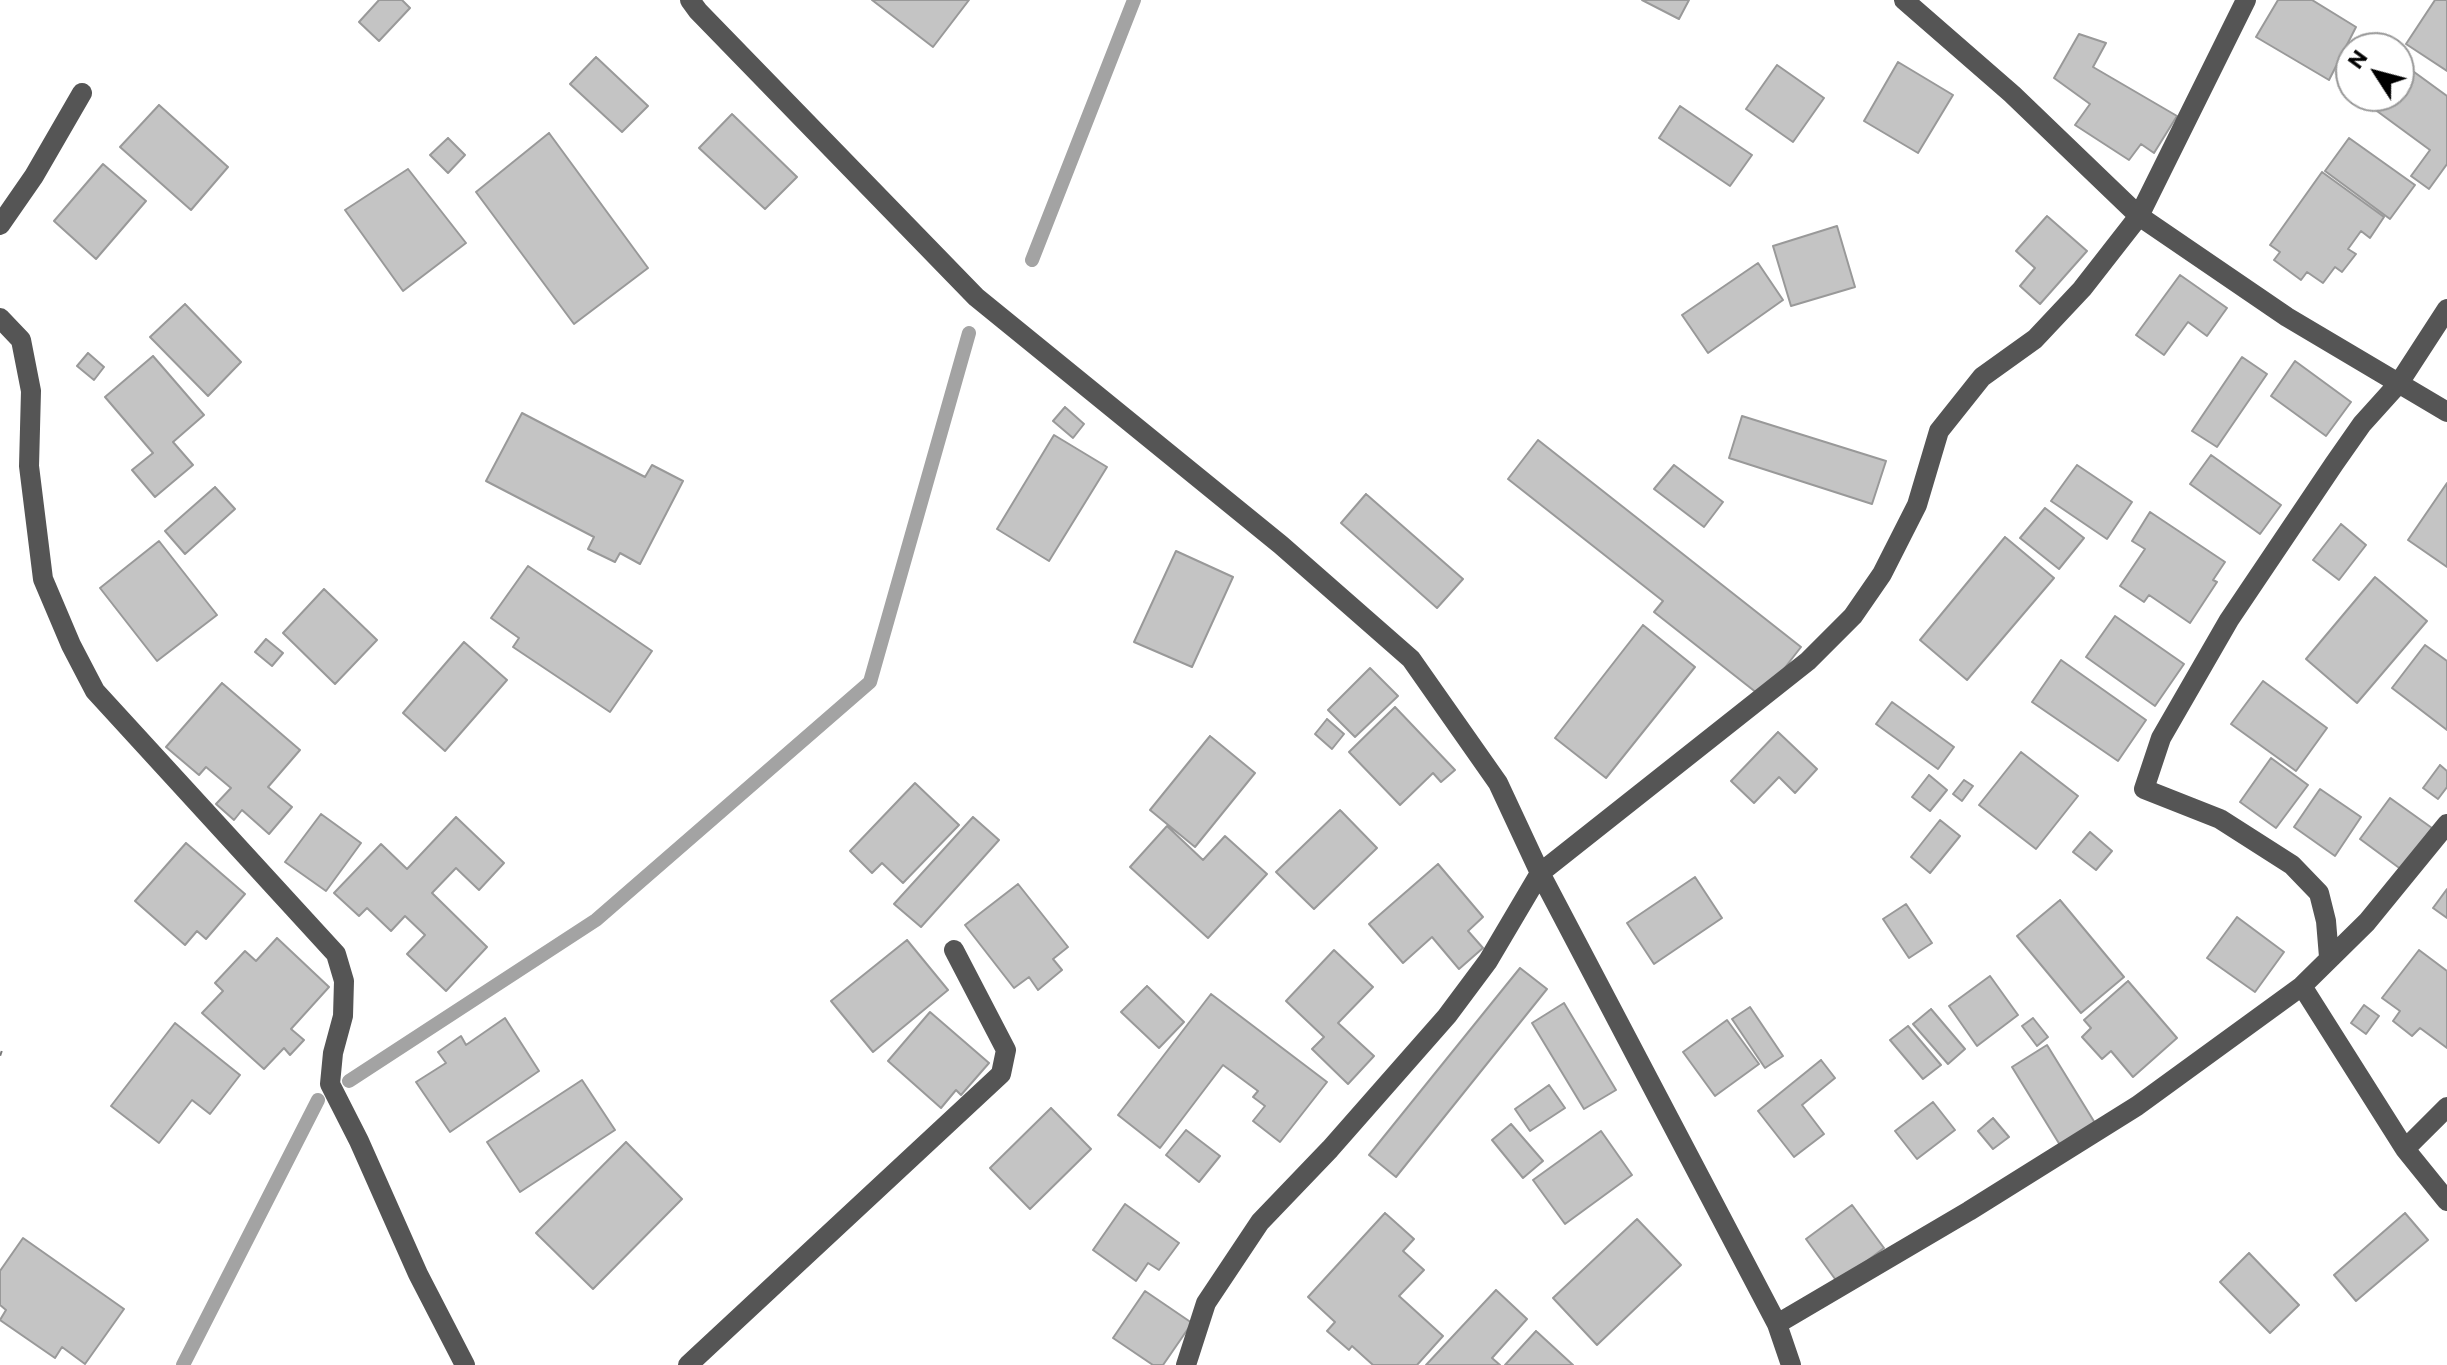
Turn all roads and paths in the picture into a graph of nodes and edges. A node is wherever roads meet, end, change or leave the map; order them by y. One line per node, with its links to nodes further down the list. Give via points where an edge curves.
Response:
1 (690, 0): 12 (street, via 976,297 1281,545 1411,659 1498,783)
2 (2246, 0): 5 (street)
3 (1911, 2): 5 (street)
4 (82, 93): 6 (street)
5 (2139, 216): 9 (street, via 2287,317); 12 (street, via 2073,299 2035,339 1982,377 1939,431 1917,505 1882,574 1853,616 1808,661)
6 (0, 225)
7 (2447, 309): 9 (street)
8 (0, 318): 20 (street, via 21,340 31,391 29,466 43,579 71,645 95,691 336,954 344,981 343,1016 330,1084)
9 (2399, 383): 10 (street); 14 (street, via 2362,424 2229,620 2161,738 2144,789 2220,819 2292,865 2319,893)
10 (2447, 412)
11 (2447, 824): 14 (street, via 2367,922)
12 (1540, 873): 19 (street); 22 (street, via 1488,961 1447,1016 1260,1222 1206,1303)
13 (954, 950): 21 (street, via 1006,1050 1001,1074)
14 (2329, 957): 15 (street)
15 (2302, 986): 17 (street); 19 (street, via 2137,1106)
16 (2447, 1107): 17 (street)
17 (2405, 1149): 18 (street)
18 (2447, 1201)
19 (1777, 1324): 23 (street)
20 (465, 1365)
21 (688, 1365)
22 (1186, 1365)
23 (1791, 1365)

